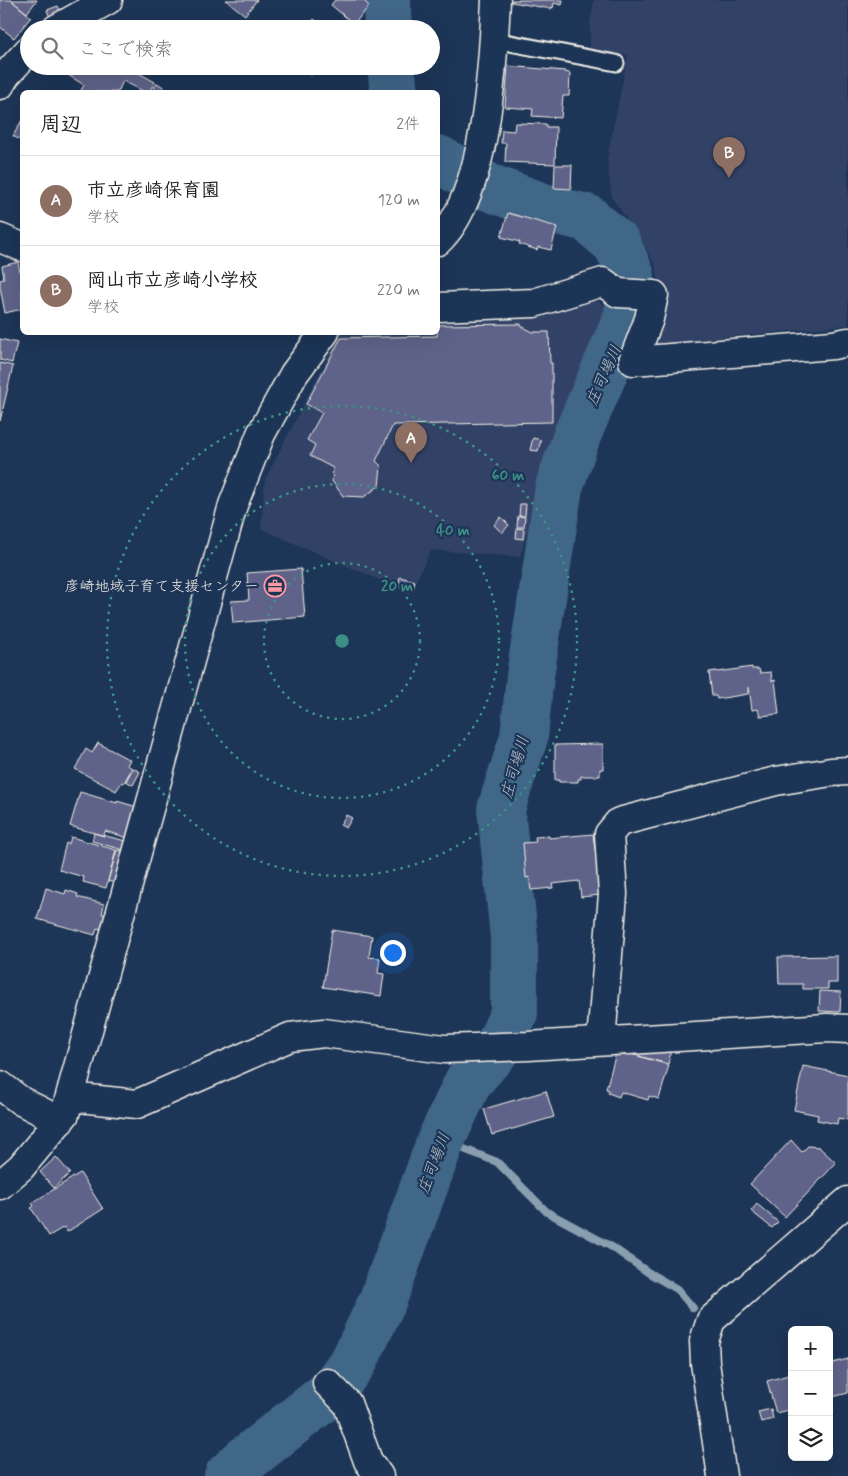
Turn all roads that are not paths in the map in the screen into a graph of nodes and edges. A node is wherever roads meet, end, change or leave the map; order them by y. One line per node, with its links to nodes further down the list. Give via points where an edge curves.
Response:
1 (108, 0): 3 (street)
2 (496, 0): 4 (street)
3 (72, 20)
4 (494, 40): 6 (lane); 9 (street, via 478,160 453,223)
5 (20, 60): 7 (street)
6 (616, 63)
7 (0, 85)
8 (0, 238): 10 (street)
9 (440, 239)
10 (20, 246)
11 (440, 308): 13 (street, via 534,303 603,282 618,293 654,295 649,319 633,361 833,346)
12 (324, 335): 18 (street, via 294,374 261,434 233,505)
13 (848, 342)
14 (848, 771): 16 (street, via 776,781 619,822 609,834 613,894)
15 (848, 1029): 16 (street)
16 (601, 1041): 18 (street, via 444,1049 324,1033 290,1037 137,1104)
17 (0, 1085): 19 (street, via 21,1101)
18 (70, 1096): 19 (street)
19 (60, 1121): 20 (street, via 21,1167)
20 (0, 1185)
21 (848, 1201): 24 (street, via 711,1320 704,1341 705,1362)
22 (326, 1383): 23 (street, via 347,1403 368,1460)
23 (379, 1476)
24 (722, 1476)

